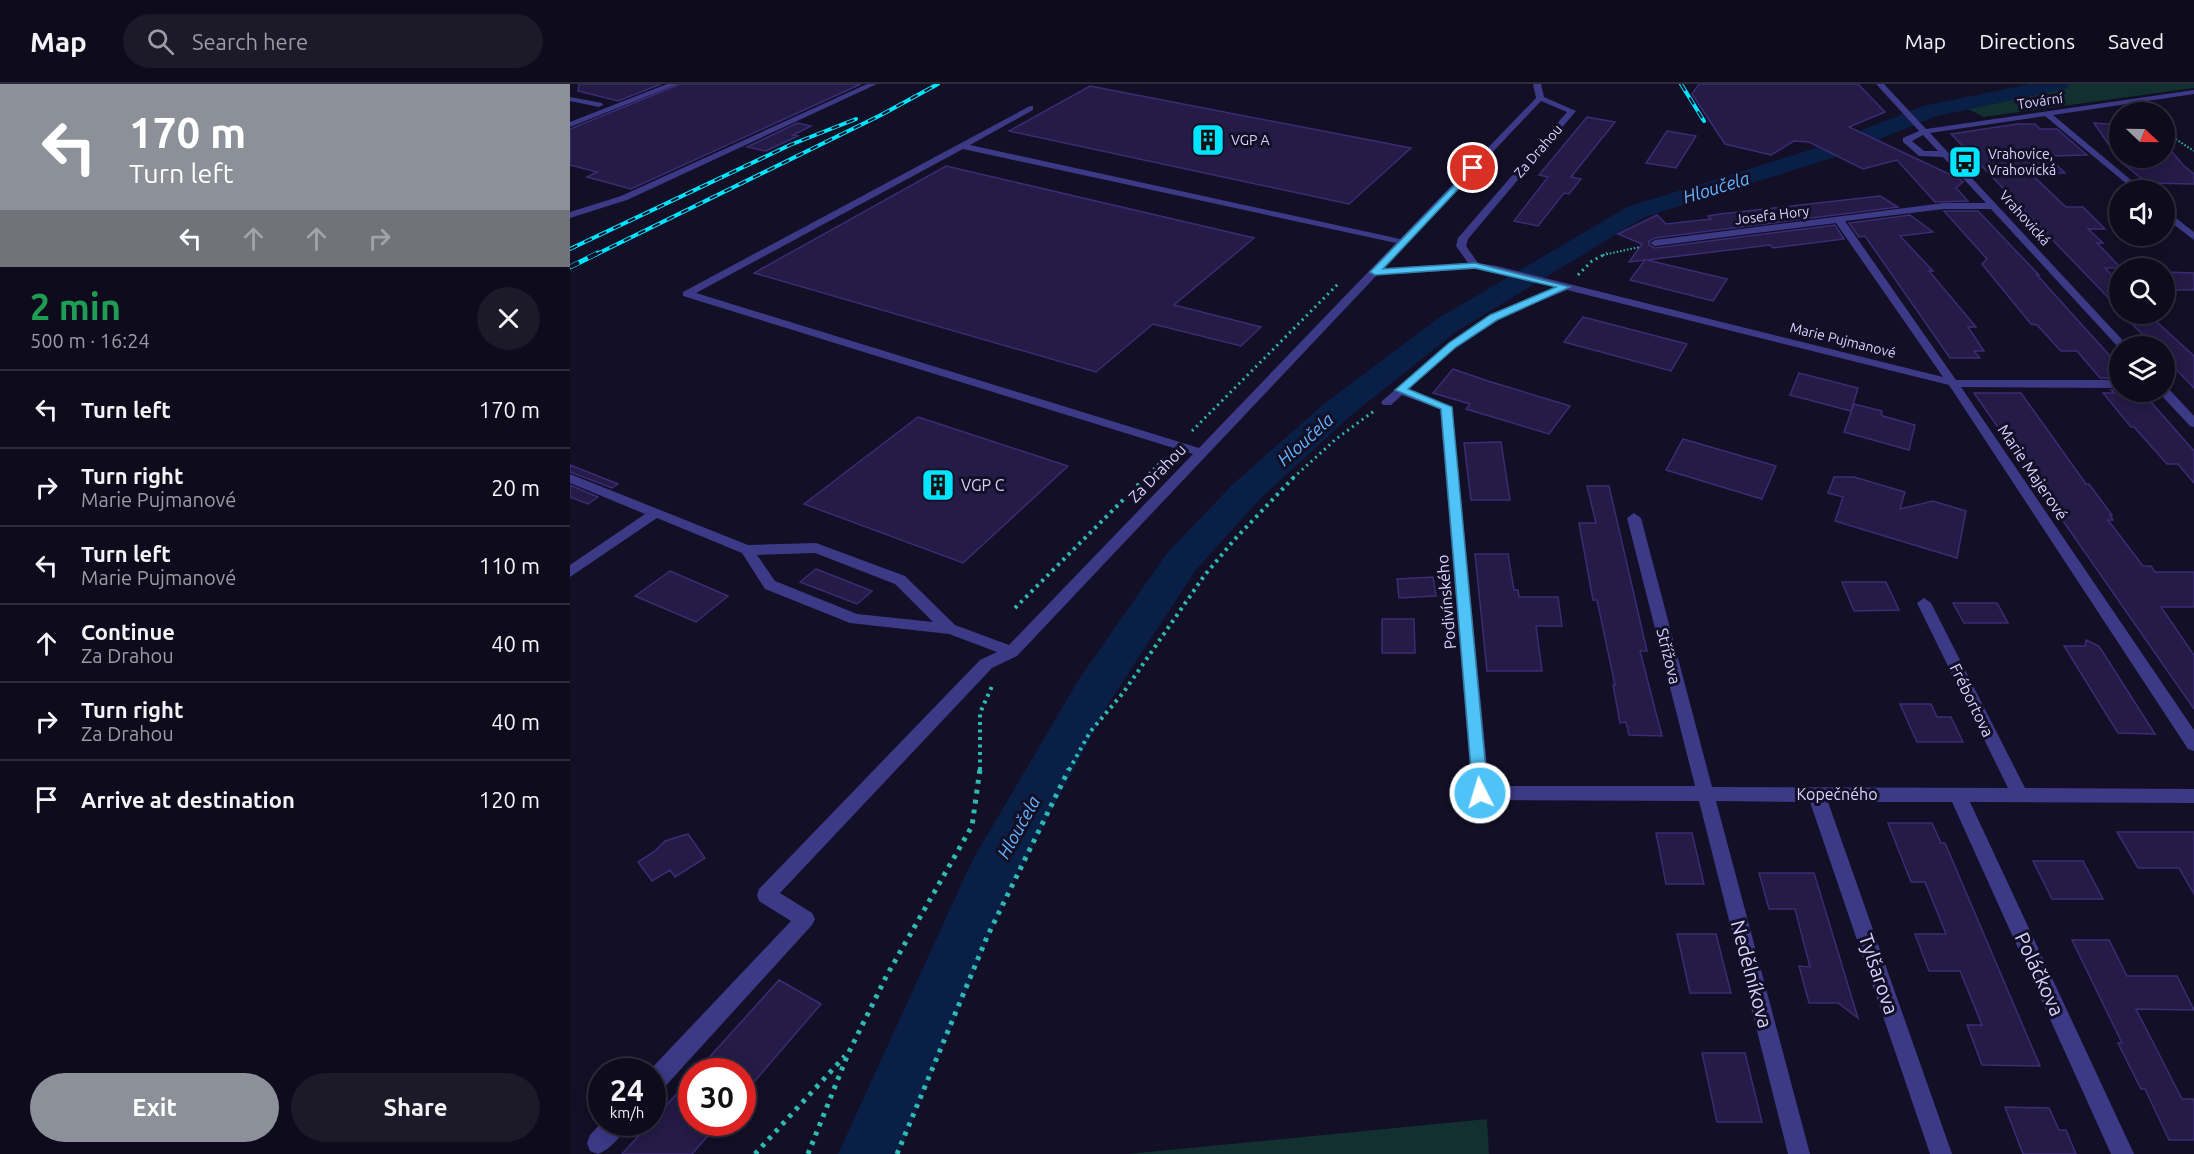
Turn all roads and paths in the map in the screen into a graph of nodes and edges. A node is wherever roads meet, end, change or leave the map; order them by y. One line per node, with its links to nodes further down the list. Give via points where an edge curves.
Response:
1 (653, 84): 9 (street)
2 (674, 84): 13 (street)
3 (873, 84): 21 (street, via 624,198)
4 (1537, 84): 7 (street)
5 (1880, 84): 14 (street, Vrahovická)
6 (2194, 92): 11 (street, Tovární)
7 (1540, 98): 25 (street, Za Drahou); 27 (street, Za Drahou, via 1572,111 1463,238 1461,246)
8 (570, 99): 9 (street)
9 (599, 105): 12 (street)
10 (1030, 108): 16 (street)
11 (2047, 114): 14 (street, Tovární); 19 (street)
12 (570, 116)
13 (570, 125)
14 (1926, 131): 18 (street, Vrahovická); 18 (street, via 1906,140 1922,154)
15 (2175, 138): 17 (path)
16 (962, 146): 25 (street); 39 (street, via 687,294)
17 (2194, 151)
18 (1946, 154): 20 (street, Vrahovická)
19 (2127, 180)
20 (1994, 206): 22 (street, Josefa Hory, via 1944,206); 31 (street, Vrahovická)
21 (570, 215)
22 (1840, 221): 26 (street, Josefa Hory); 32 (street, Marie Majerové)
23 (2175, 221): 24 (street)
24 (2194, 237)
25 (1403, 242): 28 (street, Za Drahou)
26 (1655, 243): 30 (path, via 1605,252 1586,265)
27 (1475, 266): 28 (street); 30 (street, Marie Pujmanové)
28 (1375, 272): 39 (street, Za Drahou)
29 (1344, 278): 38 (path)
30 (1567, 287): 32 (street, Marie Pujmanové); 34 (street, via 1494,318 1452,345)
31 (2114, 336)
32 (1953, 382): 33 (street, Marie Pujmanové); 50 (street, Marie Majerové)
33 (2109, 384)
34 (1401, 390): 35 (street); 51 (street, Podivínského, via 1446,407)
35 (1387, 402): 63 (path, via 1314,459 1231,544 1165,627 1115,705 1087,736 1004,903)
36 (2174, 402): 37 (street)
37 (2194, 423)
38 (1192, 431)
39 (1202, 453): 49 (street, Za Drahou)
40 (1165, 458): 47 (path)
41 (570, 478): 42 (street)
42 (657, 512): 44 (street); 45 (street)
43 (1634, 518): 52 (street, Střížova)
44 (747, 550): 48 (street, via 770,585 850,617); 48 (street, via 816,548 900,580)
45 (570, 572)
46 (1924, 603): 56 (street, Frébortova)
47 (1015, 608)
48 (950, 629): 49 (street)
49 (1012, 652): 57 (path, via 980,713 981,764 972,826 887,975); 58 (street, via 986,664 765,895 805,919)
50 (2194, 744)
51 (1480, 793): 52 (street, Kopečného)
52 (1705, 794): 53 (street, Kopečného); 64 (street, Nedělníkova)
53 (1816, 794): 54 (street, Kopečného); 65 (street, Tylšarova)
54 (1958, 794): 56 (street, Kopečného); 66 (street, Poláčkova)
55 (2194, 796): 56 (street, Kopečného)
56 (2021, 797)
57 (848, 1054): 61 (path); 62 (path)
58 (666, 1069)
59 (605, 1136): 60 (street)
60 (598, 1143)
61 (755, 1154)
62 (808, 1154)
63 (897, 1154)
64 (1799, 1154)
65 (1941, 1154)
66 (2123, 1154)

